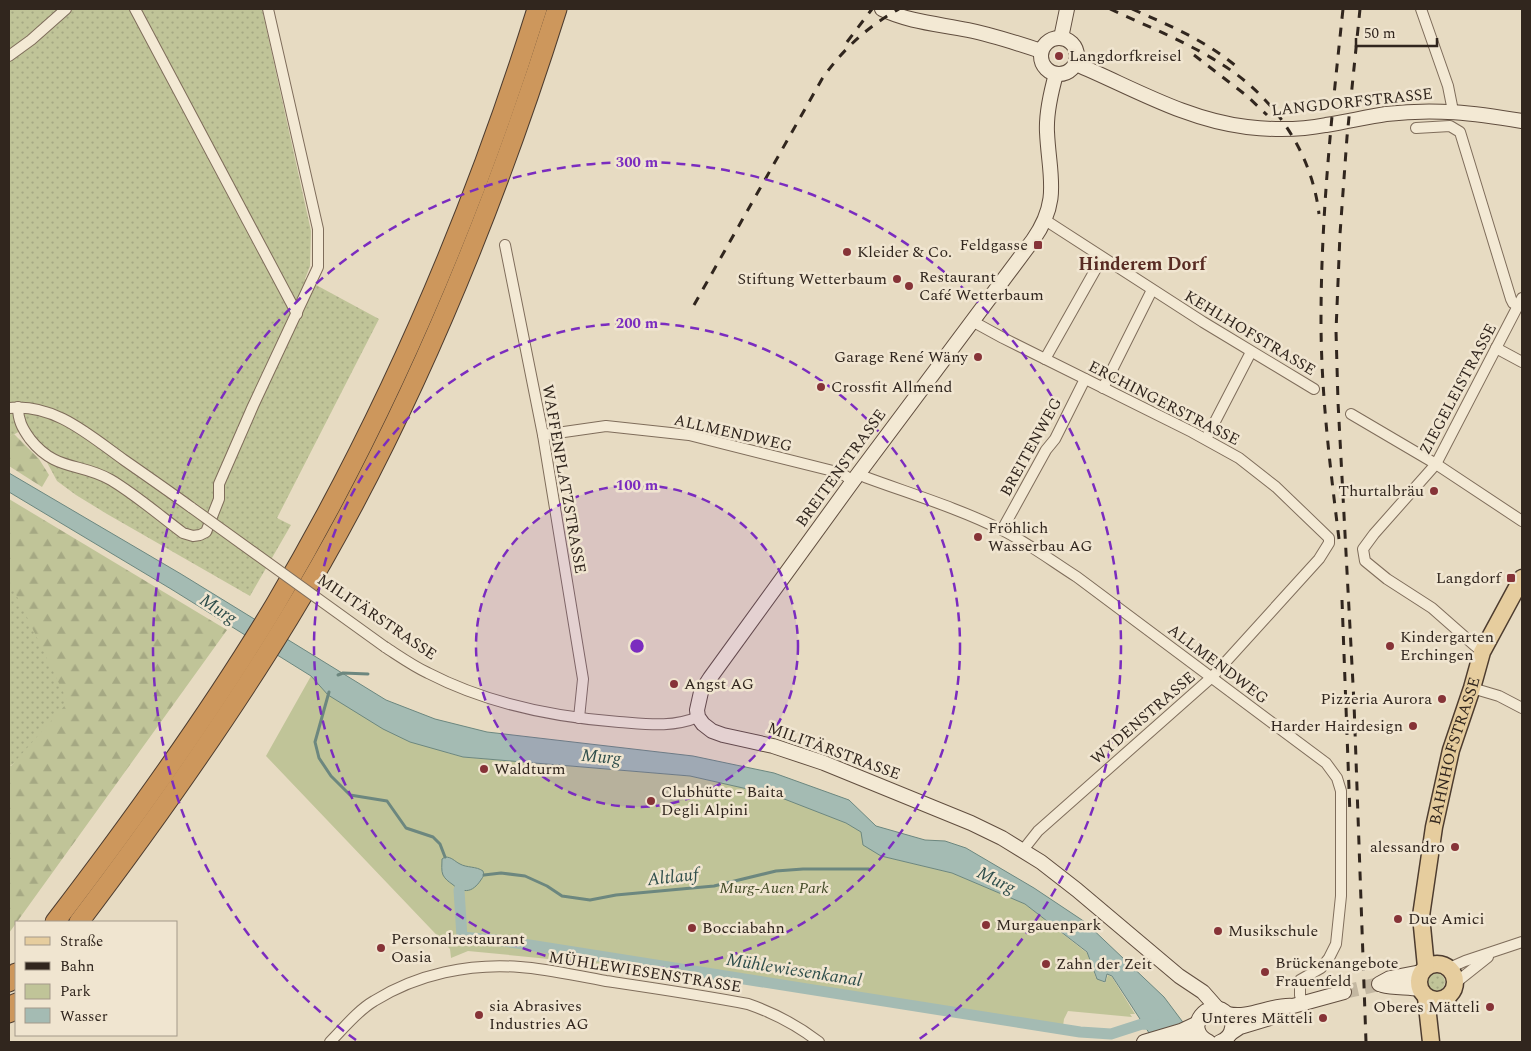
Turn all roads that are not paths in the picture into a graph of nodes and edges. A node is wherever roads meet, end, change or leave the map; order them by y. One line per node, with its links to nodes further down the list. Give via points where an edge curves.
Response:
1 (66, 9): 11 (street)
2 (135, 9): 22 (street)
3 (268, 9): 22 (street, via 318,229 318,267)
4 (537, 9): 48 (highway, via 482,171 421,322 344,481 242,658 144,802)
5 (557, 9): 49 (highway, via 522,116 464,269 363,486 290,617 258,667 170,798)
6 (882, 9): 10 (street, via 894,15 1006,39)
7 (1067, 9): 9 (street)
8 (1421, 9): 14 (street, via 1448,86)
9 (1062, 38): 10 (street, via 1051,39); 12 (street, via 1076,47)
10 (1042, 51): 13 (street, via 1045,68)
11 (9, 56)
12 (1076, 64): 13 (street, via 1066,74); 14 (street, LANGDORFSTRASSE, via 1204,119 1246,127 1295,129 1385,114)
13 (1056, 74): 17 (street, BREITENSTRASSE, via 1047,118 1052,191)
14 (1453, 111): 15 (street, LANGDORFSTRASSE)
15 (1522, 120)
16 (1416, 128): 21 (street, via 1450,126 1460,132 1511,298 1513,303)
17 (1045, 220): 19 (street, KEHLHOFSTRASSE); 23 (street, BREITENSTRASSE)
18 (505, 246): 33 (street, WAFFENPLATZSTRASSE)
19 (1102, 258): 20 (street, KEHLHOFSTRASSE); 26 (street)
20 (1152, 290): 25 (street, KEHLHOFSTRASSE); 29 (street)
21 (1520, 302): 24 (street, ZIEGELEISTRASSE)
22 (296, 314): 31 (street, via 219,484 219,499 206,532 200,535 183,532 106,478 50,458 34,444)
23 (972, 321): 26 (street, ERCHINGERSTRASSE); 36 (street, BREITENSTRASSE)
24 (1496, 348): 27 (street); 35 (street, ZIEGELEISTRASSE)
25 (1251, 352): 30 (street, KEHLHOFSTRASSE); 34 (street)
26 (1045, 359): 28 (street, ERCHINGERSTRASSE)
27 (1522, 362)
28 (1085, 379): 29 (street, ERCHINGERSTRASSE); 38 (street, BREITENWEG, via 1055,440 1046,450)
29 (1103, 388): 34 (street, ERCHINGERSTRASSE)
30 (1314, 389)
31 (13, 408): 46 (street, MILITÄRSTRASSE, bridge, via 37,409 70,422 427,673 488,699)
32 (1351, 414): 35 (street)
33 (543, 435): 36 (street, ALLMENDWEG, via 606,426 689,436); 46 (street, WAFFENPLATZSTRASSE, via 583,679)
34 (1206, 439): 39 (street, ERCHINGERSTRASSE, via 1265,477)
35 (1436, 464): 37 (street); 41 (street, ZIEGELEISTRASSE, via 1374,534 1363,549 1363,556 1387,579 1432,608)
36 (856, 477): 38 (street, ALLMENDWEG, via 865,477); 45 (street, BREITENSTRASSE, via 710,678 701,692)
37 (1522, 521)
38 (1002, 530): 42 (street, ALLMENDWEG, via 1077,577)
39 (1326, 535): 42 (street, WYDENSTRASSE, via 1329,543 1319,559)
40 (1522, 578): 41 (main road, BAHNHOFSTRASSE)
41 (1482, 652): 43 (main road, BAHNHOFSTRASSE)
42 (1212, 677): 47 (street, WYDENSTRASSE, via 1034,835); 56 (street, ALLMENDWEG, via 1326,763 1337,778 1341,791 1341,896 1336,944 1321,968 1300,980)
43 (1472, 688): 44 (street, via 1500,696); 53 (main road, BAHNHOFSTRASSE, via 1448,760 1421,916)
44 (1522, 708)
45 (698, 717): 46 (street, MILITÄRSTRASSE, via 667,725); 47 (street, MILITÄRSTRASSE, via 712,731 773,746 830,766 971,823)
46 (579, 718)
47 (1024, 850): 52 (street, MILITÄRSTRASSE)
48 (56, 921)
49 (80, 921)
50 (1522, 942): 51 (street)
51 (1496, 950): 53 (street); 54 (street)
52 (1180, 976): 57 (street, MILITÄRSTRASSE); 58 (street, MILITÄRSTRASSE, via 1196,997)
53 (1432, 979): 54 (main road, via 1450,993); 65 (main road, BAHNHOFSTRASSE); 66 (main road, BAHNHOFSTRASSE, via 1440,1011)
54 (1454, 984)
55 (1344, 992): 56 (street)
56 (1298, 1004): 57 (street, via 1247,1014); 59 (street, via 1285,1013)
57 (1223, 1011): 58 (street, via 1209,1009); 59 (street, via 1232,1023)
58 (1201, 1030): 62 (street); 63 (street)
59 (1231, 1033): 64 (street)
60 (330, 1042): 61 (street, MÜHLEWIESENSTRASSE, via 370,1004 403,985 441,973 490,966 555,972 748,1004 775,1014)
61 (819, 1042)
62 (1144, 1042)
63 (1170, 1042)
64 (1220, 1042)
65 (1431, 1042)
66 (1442, 1042)

